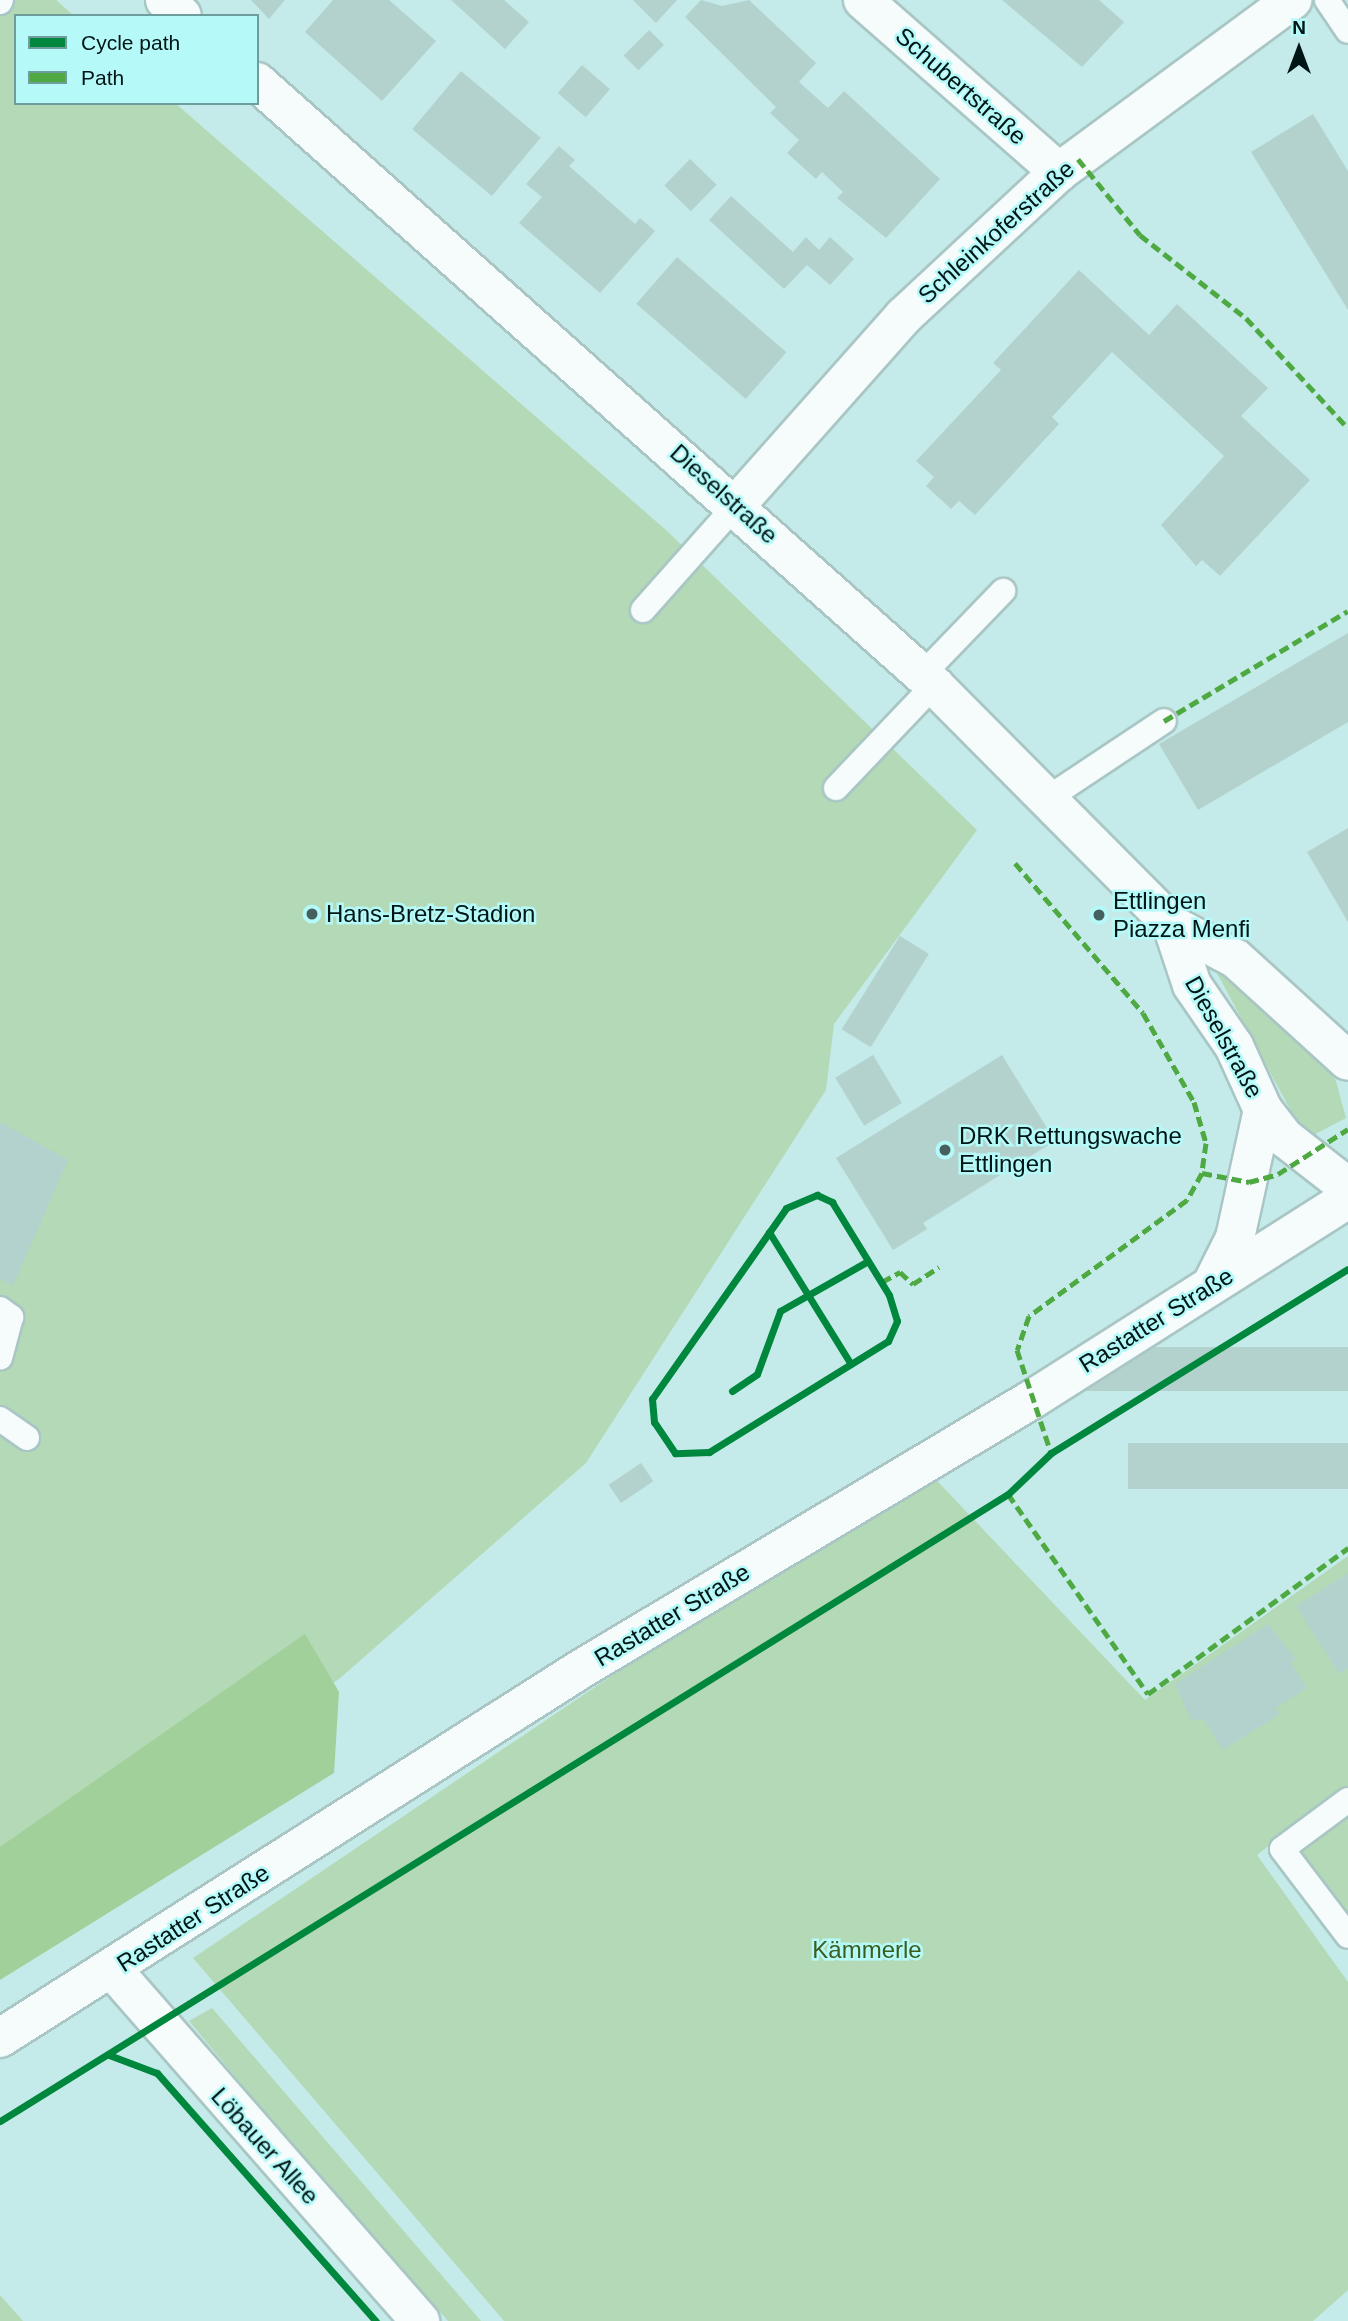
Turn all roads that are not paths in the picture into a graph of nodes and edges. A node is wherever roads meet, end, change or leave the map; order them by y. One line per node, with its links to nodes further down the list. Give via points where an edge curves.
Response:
1 (164, 0): 5 (street)
2 (863, 0): 8 (street, Schubertstraße)
3 (1292, 0): 8 (street, Schleinkoferstraße)
4 (1327, 0): 6 (lane)
5 (180, 14)
6 (1348, 31)
7 (259, 84): 9 (street, Dieselstraße)
8 (1059, 172): 9 (street, Schleinkoferstraße, via 904,316)
9 (737, 504): 11 (lane); 12 (street, Dieselstraße)
10 (1003, 591): 12 (lane)
11 (643, 610)
12 (928, 680): 14 (lane); 15 (street, Dieselstraße)
13 (1164, 722): 15 (lane)
14 (836, 788)
15 (1048, 798): 16 (street, Dieselstraße)
16 (1172, 925): 17 (street, Dieselstraße, via 1236,959); 18 (street, Dieselstraße, via 1192,985 1234,1046)
17 (1348, 1061)
18 (1263, 1110): 19 (street, Dieselstraße, via 1285,1138); 21 (street, Dieselstraße, via 1235,1238)
19 (1348, 1187)
20 (1348, 1199): 21 (street, Rastatter Straße)
21 (1211, 1286): 28 (street, Rastatter Straße, via 581,1669)
22 (0, 1309): 23 (lane, via 11,1317)
23 (0, 1358)
24 (0, 1419): 25 (lane)
25 (27, 1438)
26 (1348, 1800): 27 (lane, via 1282,1849)
27 (1348, 1936)
28 (112, 1969): 29 (street, Rastatter Straße); 30 (street, Löbauer Allee)
29 (0, 2038)
30 (420, 2321)

